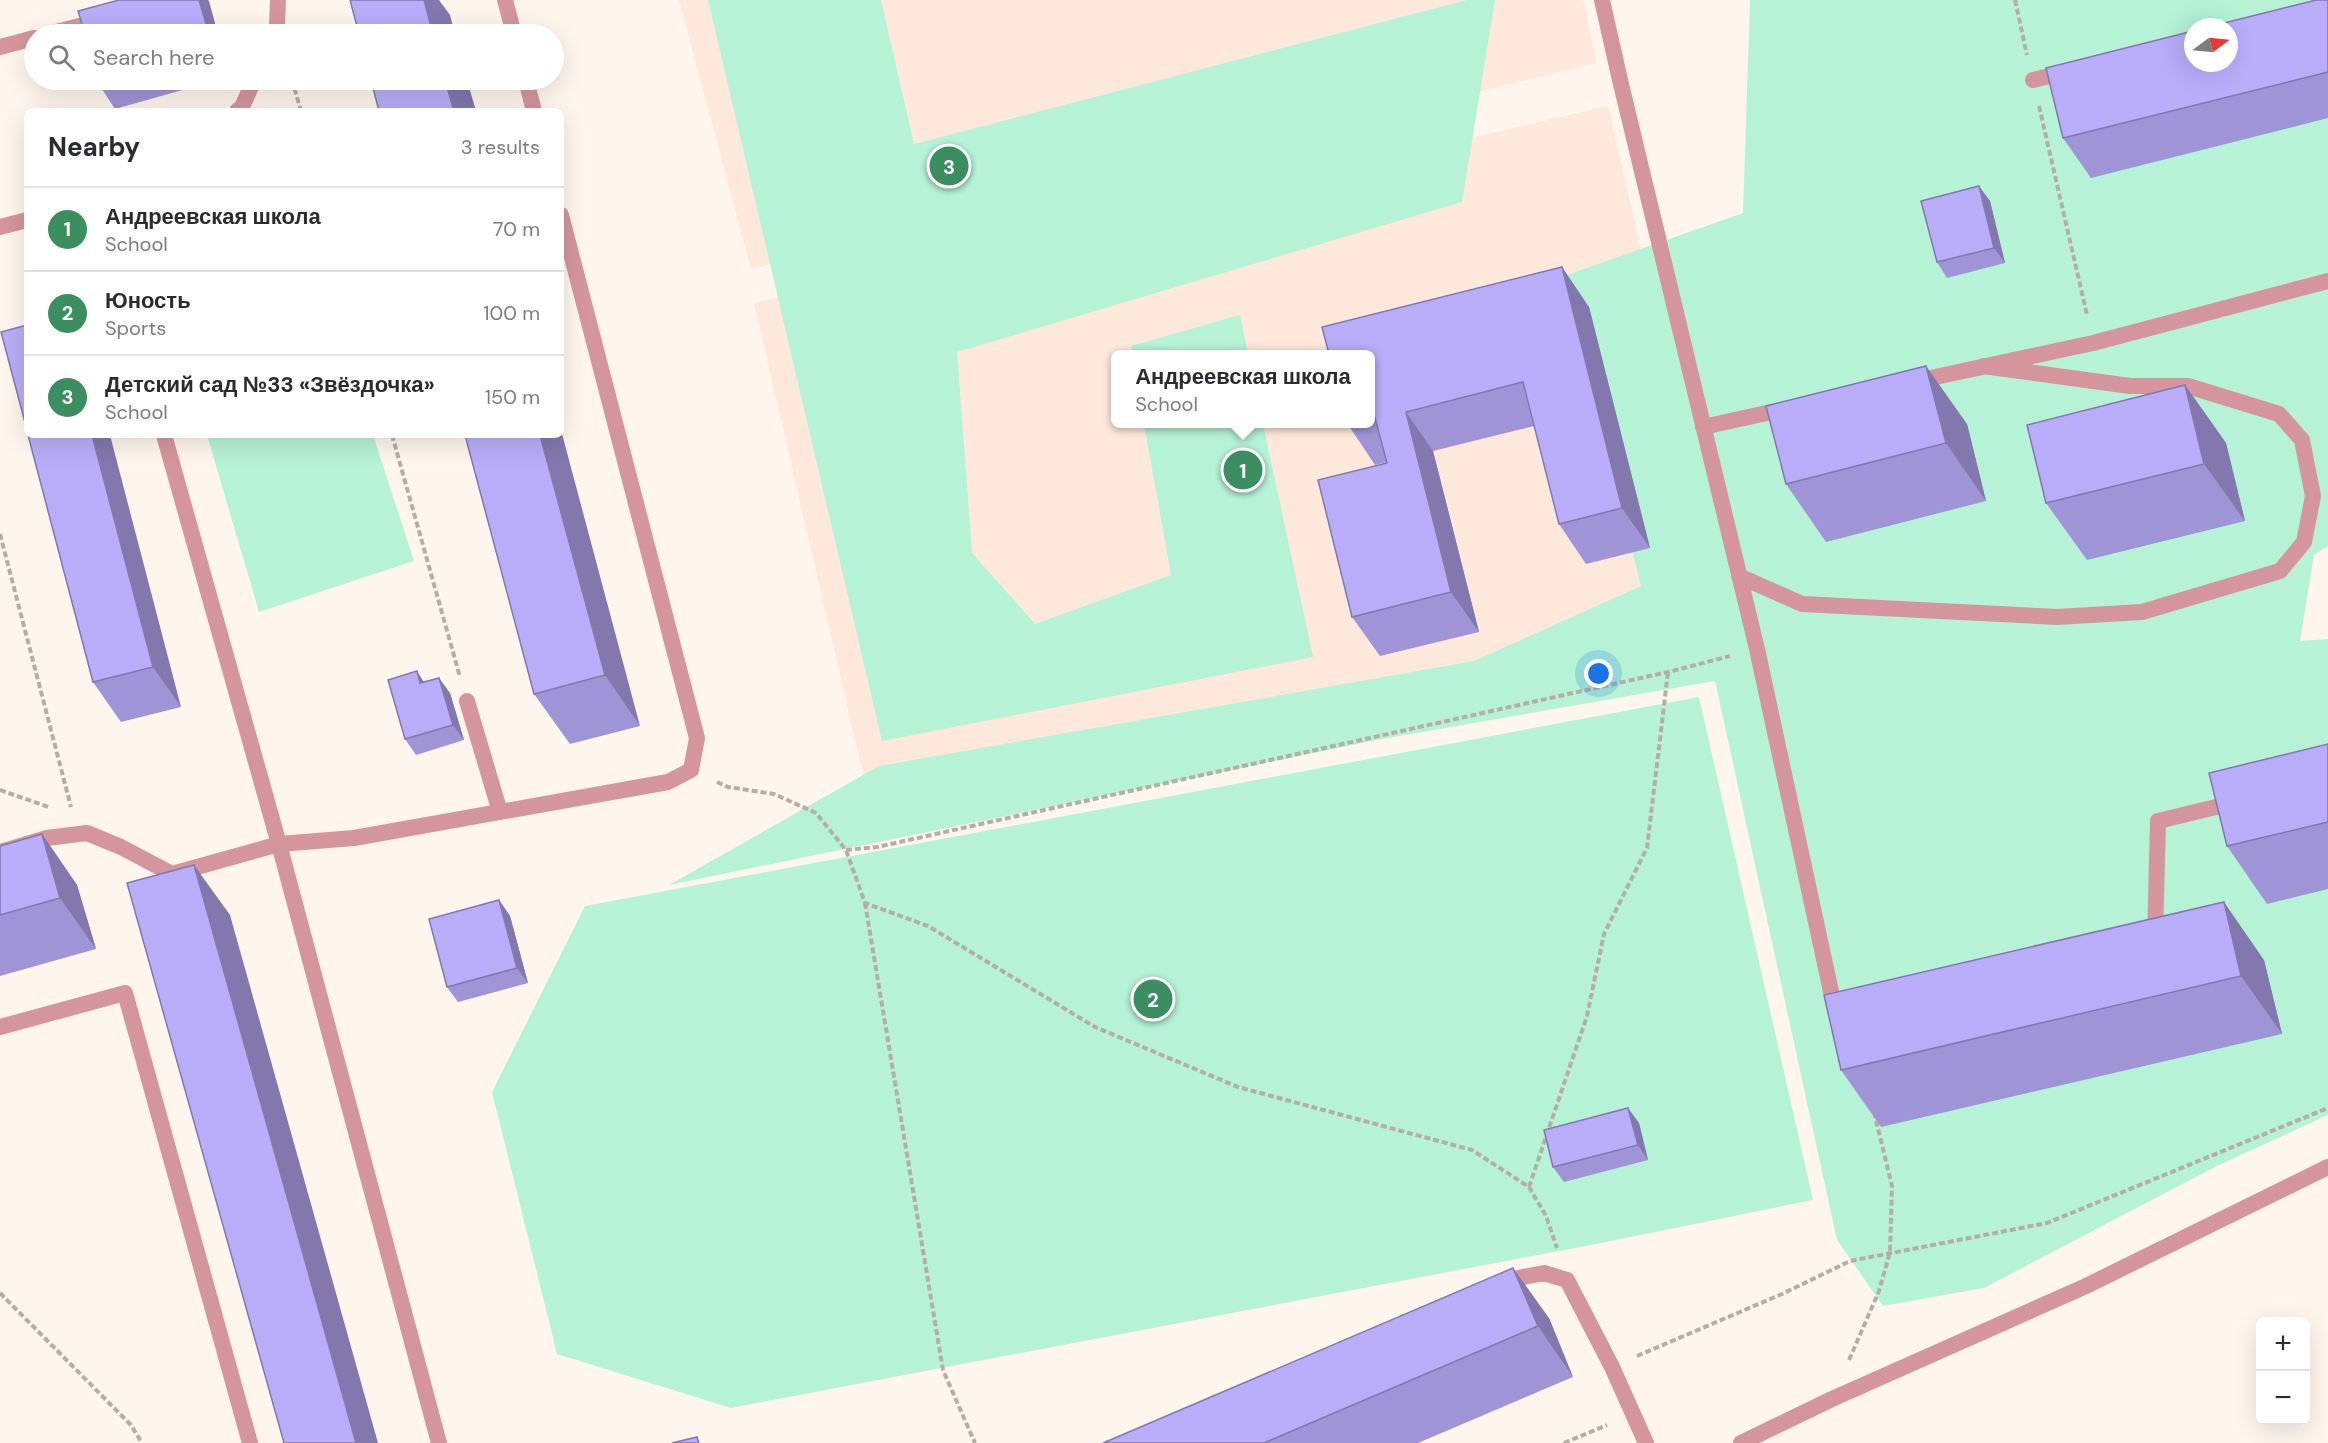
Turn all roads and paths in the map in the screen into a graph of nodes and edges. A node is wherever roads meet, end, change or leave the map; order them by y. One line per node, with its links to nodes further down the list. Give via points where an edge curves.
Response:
1 (278, 0): 7 (street)
2 (505, 0): 8 (street)
3 (1602, 0): 27 (street)
4 (2015, 0): 12 (path)
5 (113, 17): 6 (street)
6 (86, 24)
7 (277, 24)
8 (511, 24)
9 (24, 41): 10 (street)
10 (0, 47)
11 (2090, 65): 12 (street)
12 (2033, 80): 23 (path)
13 (250, 90): 16 (street)
14 (295, 90): 17 (path)
15 (529, 90): 18 (street)
16 (241, 108)
17 (300, 108)
18 (533, 108)
19 (24, 221): 20 (street)
20 (0, 227)
21 (564, 227): 35 (street, via 697,738)
22 (2328, 281): 23 (street)
23 (2093, 342): 24 (street)
24 (1983, 366): 25 (street); 31 (street, via 2130,386 2188,386 2279,414 2302,440 2313,496 2304,542 2280,571 2142,612 2057,617 1802,604)
25 (1902, 384)
26 (1808, 404): 27 (street)
27 (1703, 427): 31 (street)
28 (165, 438): 39 (street)
29 (393, 438): 34 (path)
30 (0, 534): 38 (path)
31 (1739, 576): 32 (street)
32 (1757, 650): 33 (path); 44 (street, via 1835,1010)
33 (1668, 672): 40 (path, via 877,847); 49 (path, via 1647,848 1604,934 1587,1016)
34 (467, 701): 37 (street)
35 (691, 770): 37 (street, via 668,782); 40 (path, via 728,787 774,794 816,813)
36 (2248, 799): 43 (street, via 2158,821 2155,950)
37 (500, 812): 39 (street, via 354,838)
38 (74, 816)
39 (279, 844): 41 (street, via 172,874 87,833 47,838); 59 (street)
40 (846, 850): 42 (path)
41 (0, 852)
42 (865, 903): 49 (path, via 928,926 1095,1027 1238,1087 1472,1150); 60 (path, via 943,1370)
43 (2143, 953)
44 (1849, 1024)
45 (0, 1027): 58 (street, via 125,993)
46 (2328, 1108): 50 (path, via 2047,1223)
47 (1874, 1109): 50 (path, via 1892,1186)
48 (2328, 1167): 55 (street, via 2084,1287)
49 (1529, 1187): 51 (path, via 1546,1216)
50 (1890, 1252): 54 (path, via 1850,1261); 55 (path, via 1879,1291)
51 (1567, 1280): 52 (street, via 1544,1273 1518,1278); 54 (street)
52 (1485, 1292)
53 (0, 1293): 57 (path, via 131,1425)
54 (1612, 1367): 56 (street)
55 (1832, 1399): 63 (street)
56 (1633, 1414): 61 (path); 62 (street)
57 (142, 1443)
58 (250, 1443)
59 (439, 1443)
60 (975, 1443)
61 (1564, 1443)
62 (1646, 1443)
63 (1741, 1443)

